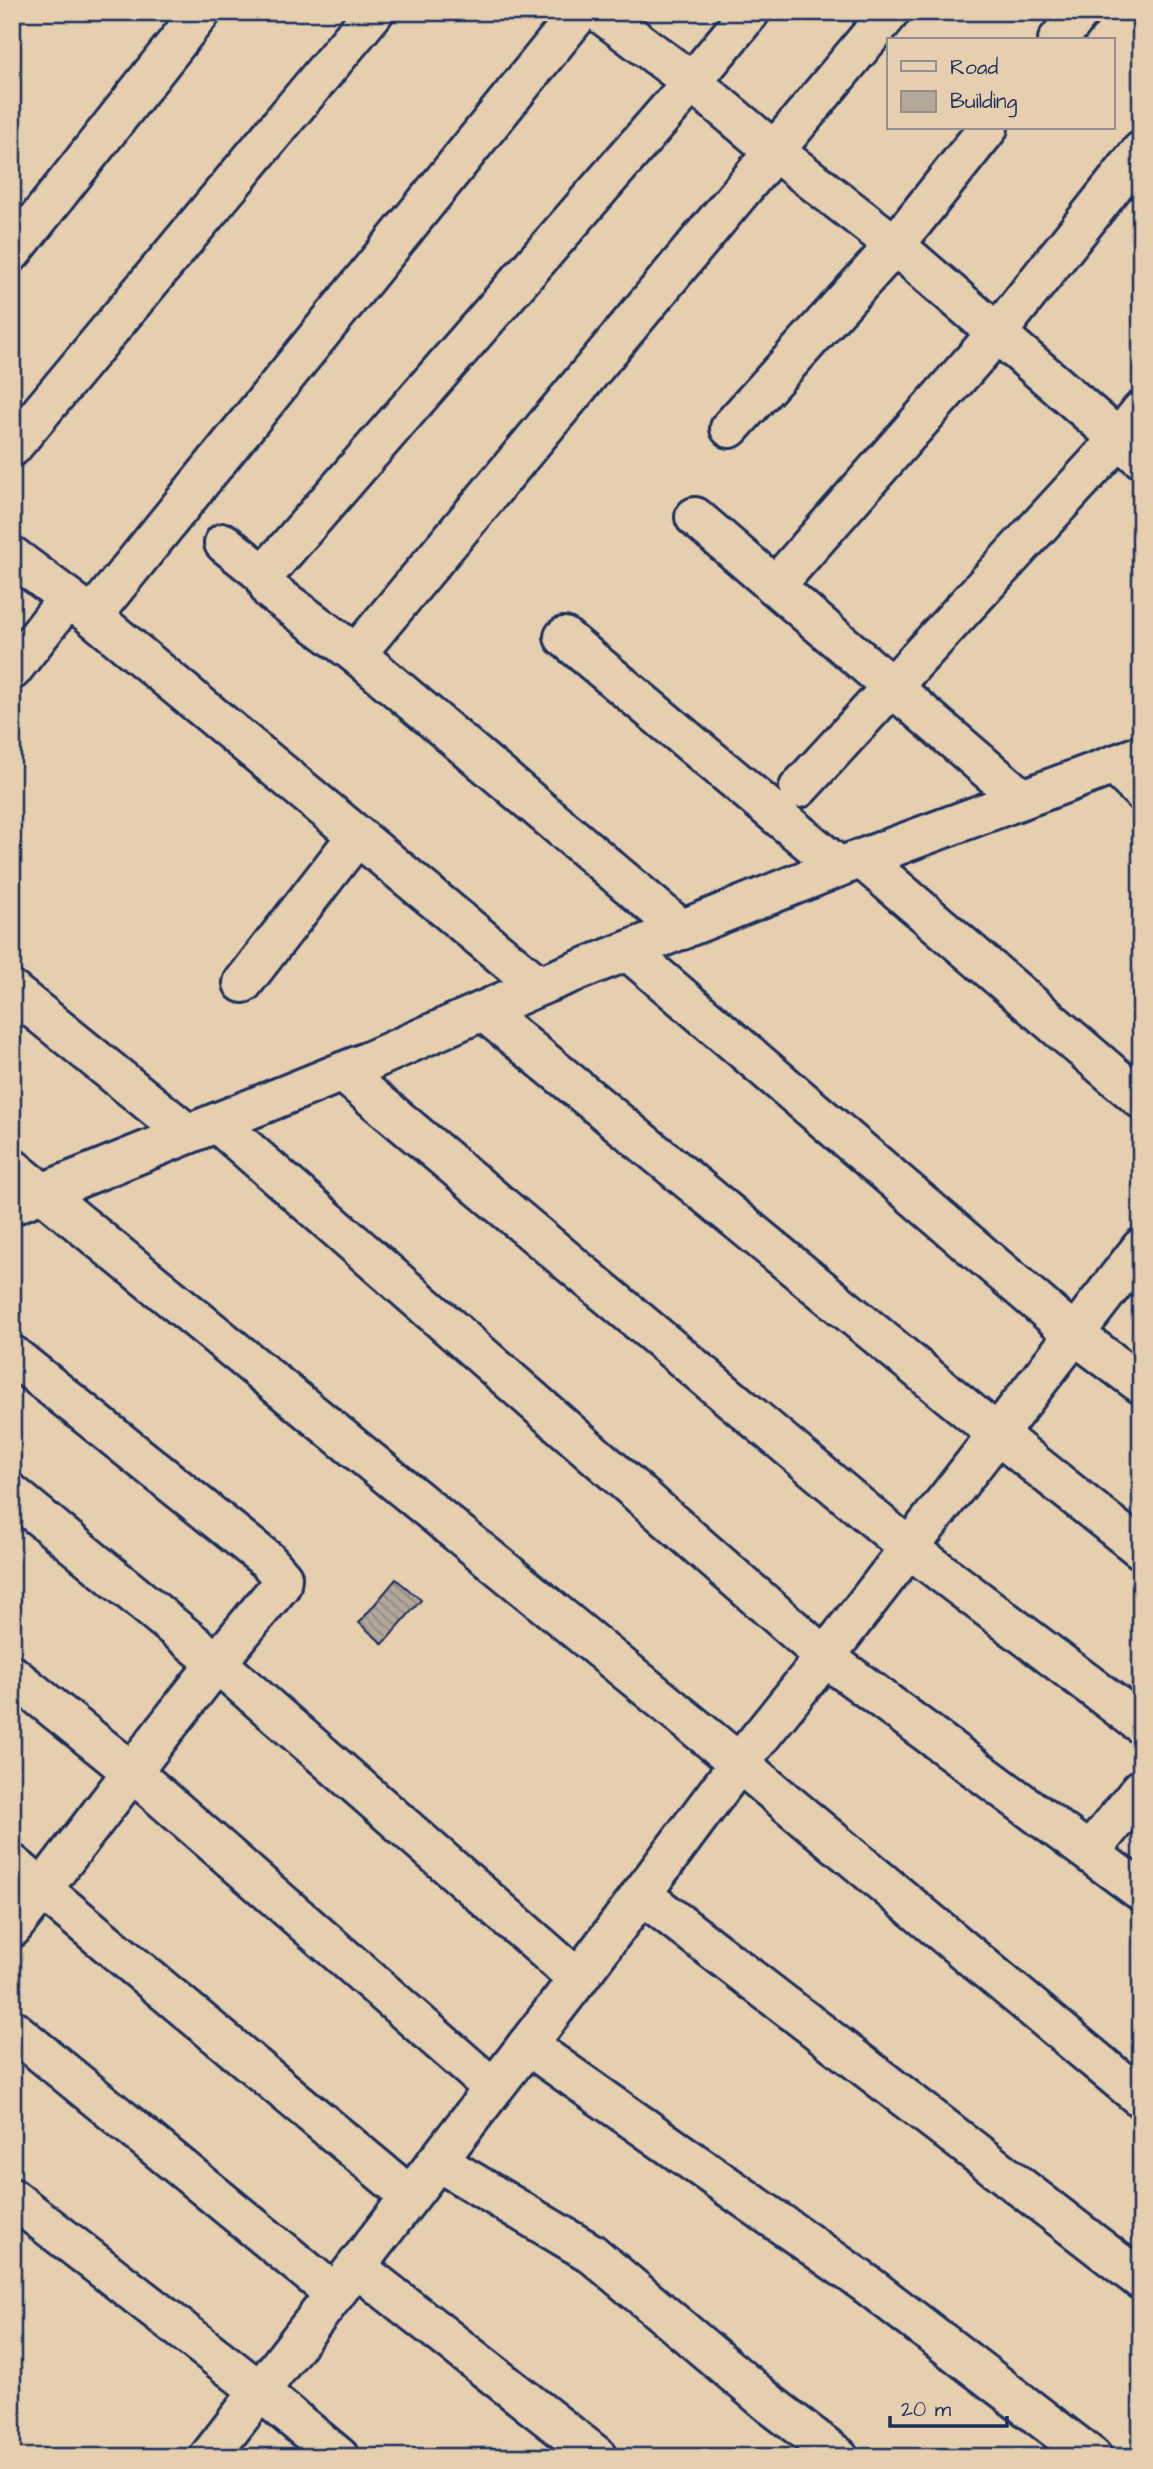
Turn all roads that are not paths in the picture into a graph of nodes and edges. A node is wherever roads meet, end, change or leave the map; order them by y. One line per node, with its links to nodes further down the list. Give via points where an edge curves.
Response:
1 (201, 12): 14 (street)
2 (374, 12): 18 (street)
3 (580, 12): 24 (street)
4 (599, 12): 9 (street)
5 (750, 12): 9 (street)
6 (890, 12): 11 (street)
7 (1080, 12): 8 (street)
8 (1060, 38)
9 (692, 82): 11 (street); 22 (street)
10 (986, 130): 13 (street)
11 (773, 150): 13 (street); 26 (street)
12 (1141, 151): 15 (street)
13 (895, 245): 15 (street); 16 (street)
14 (12, 252)
15 (997, 333): 17 (street); 23 (street)
16 (730, 428)
17 (1133, 436): 28 (street)
18 (12, 447)
19 (695, 517): 23 (street)
20 (224, 543): 22 (street)
21 (12, 556): 24 (street)
22 (264, 575): 26 (street, via 271,590)
23 (775, 586): 28 (street)
24 (80, 607): 27 (street); 33 (street)
25 (564, 636): 34 (street)
26 (356, 654): 35 (street)
27 (12, 670)
28 (891, 686): 30 (street); 32 (street)
29 (1127, 760): 31 (street); 32 (street)
30 (799, 788)
31 (1141, 791)
32 (1022, 800): 34 (street)
33 (357, 836): 37 (street); 38 (street)
34 (850, 863): 35 (street); 42 (street)
35 (682, 930): 36 (street)
36 (628, 951): 38 (street); 47 (street)
37 (243, 983)
38 (540, 986): 40 (street)
39 (12, 991): 43 (street)
40 (482, 1011): 41 (street); 50 (street)
41 (342, 1072): 43 (street); 52 (street)
42 (1141, 1099)
43 (203, 1128): 45 (street); 54 (street)
44 (12, 1168): 45 (street)
45 (28, 1199): 58 (street)
46 (1141, 1248): 47 (street)
47 (1074, 1334): 49 (street); 50 (street)
48 (12, 1355): 55 (street, via 267,1559 282,1577 281,1585)
49 (1141, 1384)
50 (997, 1434): 52 (street); 53 (street)
51 (12, 1494): 55 (street)
52 (909, 1548): 54 (street); 57 (street)
53 (1141, 1549)
54 (825, 1657): 58 (street); 61 (street)
55 (216, 1662): 59 (street); 67 (street)
56 (12, 1675): 59 (street)
57 (1141, 1724)
58 (739, 1763): 65 (street); 71 (street)
59 (131, 1771): 63 (street); 70 (street)
60 (1141, 1789): 61 (street)
61 (1090, 1852): 64 (street)
62 (12, 1864): 63 (street)
63 (43, 1889): 66 (street); 73 (street)
64 (1141, 1891)
65 (641, 1894): 67 (street); 76 (street)
66 (12, 1928)
67 (578, 1979): 69 (street)
68 (12, 2029): 75 (street)
69 (527, 2045): 70 (street); 82 (street, via 865,2283)
70 (493, 2088): 72 (street)
71 (1141, 2098)
72 (437, 2161): 73 (street); 81 (street, via 591,2253)
73 (410, 2196): 75 (street)
74 (12, 2198): 77 (street)
75 (345, 2280): 77 (street); 80 (street)
76 (1141, 2280)
77 (260, 2391): 78 (street); 79 (street)
78 (209, 2457)
79 (339, 2457)
80 (598, 2457)
81 (839, 2457)
82 (1092, 2457)

